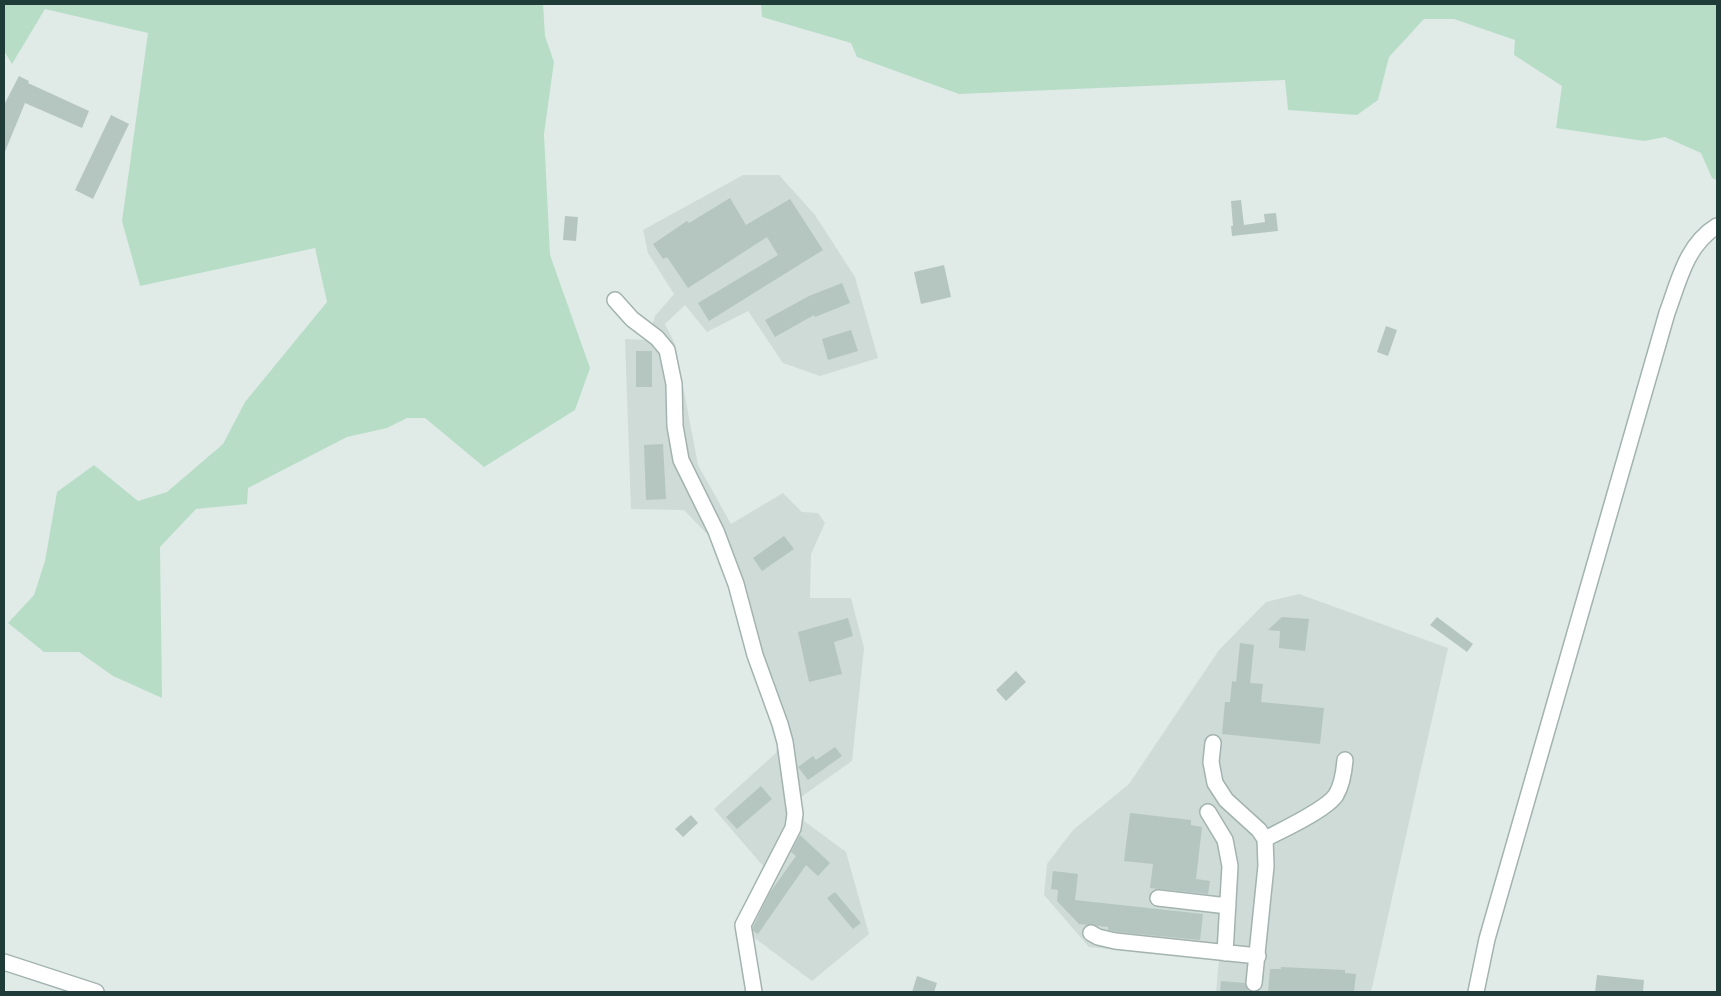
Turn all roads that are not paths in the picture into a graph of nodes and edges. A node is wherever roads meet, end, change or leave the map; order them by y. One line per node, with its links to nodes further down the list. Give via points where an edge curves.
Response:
1 (1717, 226): 16 (street, via 1707,232 1689,254 1668,313 1487,940)
2 (615, 300): 15 (street, via 667,350 674,384 675,426 681,460 716,531 736,584 754,655 785,742 795,814 793,828 743,925)
3 (1213, 743): 6 (street, via 1211,762 1215,783 1226,800)
4 (1345, 760): 6 (street, via 1335,796 1313,813)
5 (1208, 812): 8 (street, via 1225,840 1230,866)
6 (1265, 839): 11 (street, via 1266,866)
7 (1158, 898): 8 (street)
8 (1228, 906): 10 (street)
9 (1092, 932): 10 (street, via 1098,938 1115,942)
10 (1225, 953): 11 (street)
11 (1258, 956): 13 (street)
12 (4, 962): 14 (street)
13 (1254, 983)
14 (96, 992)
15 (754, 992)
16 (1476, 992)

